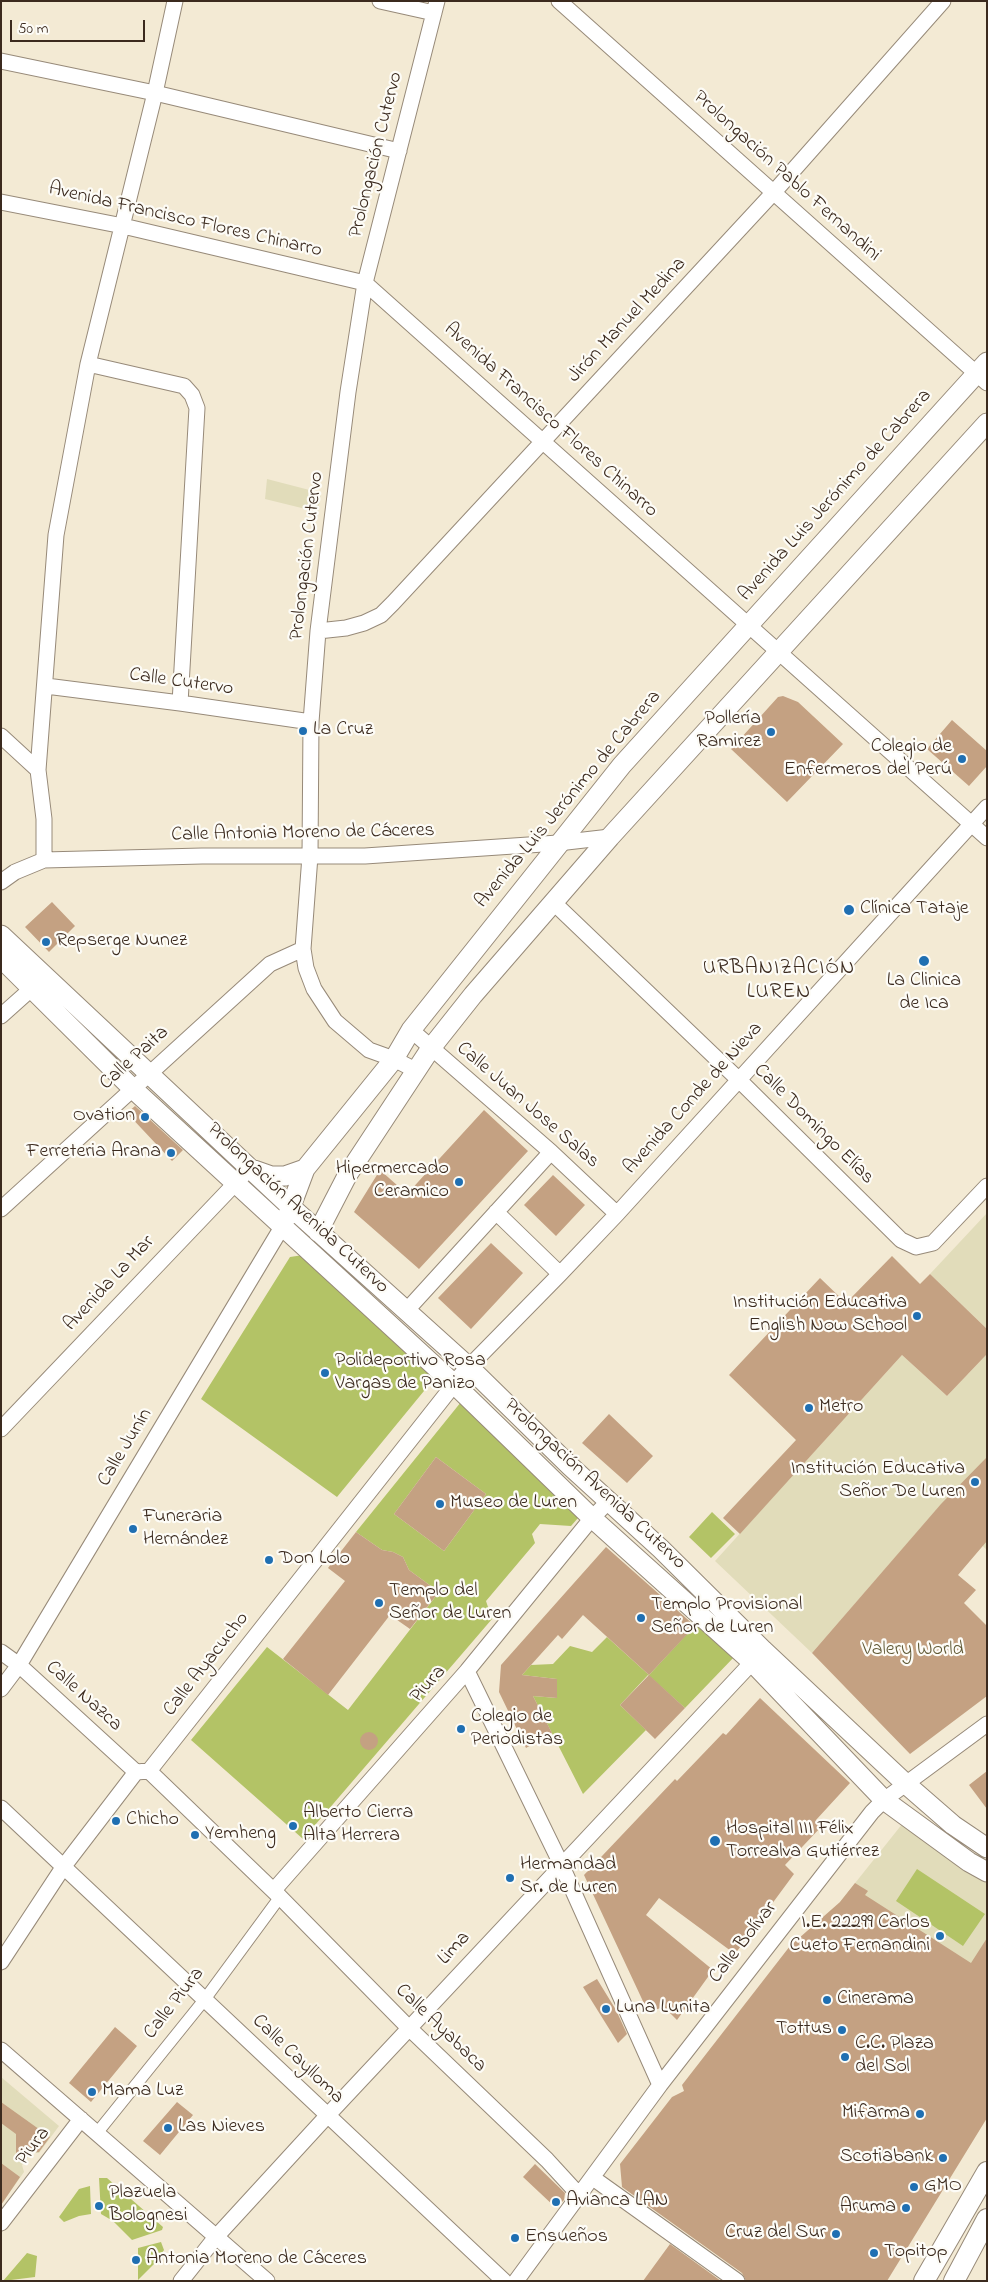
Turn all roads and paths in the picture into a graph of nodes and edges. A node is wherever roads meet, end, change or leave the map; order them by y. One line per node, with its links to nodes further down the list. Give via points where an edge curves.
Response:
1 (175, 1): 7 (street)
2 (380, 1): 5 (street)
3 (560, 1): 9 (street, Prolongación Pablo Fernandini)
4 (943, 1): 9 (street, Jirón Manuel Medina)
5 (435, 7): 8 (street, Prolongación Cutervo)
6 (1, 61): 7 (street)
7 (155, 94): 8 (street); 11 (street)
8 (399, 151): 12 (street, Prolongación Cutervo)
9 (774, 192): 14 (street, Prolongación Pablo Fernandini); 16 (street, Jirón Manuel Medina)
10 (1, 202): 11 (street, Avenida Francisco Flores Chinarro)
11 (123, 226): 12 (street, Avenida Francisco Flores Chinarro); 13 (street)
12 (365, 283): 16 (street, Avenida Francisco Flores Chinarro); 18 (street, Prolongación Cutervo)
13 (88, 364): 20 (street, via 56,535); 21 (street, via 184,386 197,408)
14 (983, 373): 17 (street, Avenida Luis Jerónimo de Cabrera)
15 (987, 423): 19 (street)
16 (544, 442): 17 (street, Avenida Francisco Flores Chinarro); 18 (street, Jirón Manuel Medina, via 381,614 346,628)
17 (750, 626): 19 (street, Avenida Francisco Flores Chinarro); 29 (street, Avenida Luis Jerónimo de Cabrera, via 622,765)
18 (318, 631): 22 (street, Prolongación Cutervo)
19 (779, 652): 26 (street, Avenida Francisco Flores Chinarro); 27 (street)
20 (46, 686): 21 (street, Calle Cutervo); 24 (street)
21 (180, 703): 22 (street, Calle Cutervo)
22 (311, 722): 30 (street, Prolongación Cutervo)
23 (1, 736): 24 (street)
24 (38, 770): 31 (street, via 44,819)
25 (987, 807): 26 (street, Avenida Conde de Nieva)
26 (971, 824): 28 (street, Avenida Francisco Flores Chinarro); 44 (street, Avenida Conde de Nieva)
27 (610, 836): 29 (street, Calle Antonia Moreno de Cáceres); 33 (street)
28 (987, 838)
29 (558, 844): 30 (street, Calle Antonia Moreno de Cáceres, via 365,856); 39 (street, Avenida Luis Jerónimo de Cabrera)
30 (310, 856): 31 (street, Calle Antonia Moreno de Cáceres); 35 (street, Prolongación Cutervo)
31 (44, 860): 32 (street, Calle Antonia Moreno de Cáceres, via 15,872)
32 (1, 882)
33 (553, 902): 40 (street, via 472,995); 44 (street, Calle Domingo Elías)
34 (1, 935): 37 (street, Prolongación Avenida Cutervo)
35 (303, 949): 41 (street, Prolongación Cutervo, via 314,989 336,1021 369,1050); 43 (street, Calle Paita, via 270,964)
36 (1, 958): 37 (street, Prolongación Avenida Cutervo)
37 (39, 981): 38 (street); 43 (street, Prolongación Avenida Cutervo); 45 (street, Prolongación Avenida Cutervo)
38 (1, 1016)
39 (411, 1030): 40 (street, Calle Juan Jose Salas); 41 (street, Avenida Luis Jerónimo de Cabrera)
40 (431, 1048): 42 (street); 46 (street, Calle Juan Jose Salas)
41 (394, 1059): 42 (street, Prolongación Cutervo); 47 (street, Avenida Luis Jerónimo de Cabrera)
42 (417, 1071): 55 (street, via 348,1174)
43 (149, 1074): 45 (street, Calle Paita); 48 (street, Prolongación Avenida Cutervo)
44 (739, 1080): 49 (street, Calle Domingo Elías, via 901,1240 916,1247 940,1238); 53 (street, Avenida Conde de Nieva)
45 (132, 1088): 48 (street, Prolongación Avenida Cutervo); 51 (street, Calle Paita)
46 (551, 1152): 52 (street); 53 (street, Calle Juan Jose Salas)
47 (305, 1169): 48 (street, via 285,1176); 50 (street, Avenida Luis Jerónimo de Cabrera)
48 (243, 1175): 50 (street, Prolongación Avenida Cutervo); 54 (street, Prolongación Avenida Cutervo); 60 (street, Avenida La Mar)
49 (987, 1186)
50 (291, 1208): 54 (street, Avenida Luis Jerónimo de Cabrera); 55 (street, Prolongación Avenida Cutervo)
51 (1, 1209)
52 (496, 1212): 56 (street); 57 (street)
53 (617, 1214): 56 (street, Avenida Conde de Nieva)
54 (282, 1227): 59 (street, Prolongación Avenida Cutervo); 65 (street, Calle Junín)
55 (318, 1232): 57 (street, Prolongación Avenida Cutervo)
56 (560, 1274): 58 (street, Avenida Conde de Nieva)
57 (407, 1310): 58 (street, Prolongación Avenida Cutervo)
58 (470, 1368): 59 (street, Avenida Conde de Nieva); 61 (street, Prolongación Avenida Cutervo)
59 (451, 1388): 62 (street, Prolongación Avenida Cutervo); 69 (street, Calle Ayacucho)
60 (1, 1429)
61 (609, 1501): 62 (street, Piura); 64 (street, Prolongación Avenida Cutervo)
62 (592, 1518): 64 (street, Prolongación Avenida Cutervo); 66 (street, Piura)
63 (1, 1652): 65 (street, Calle Nazca)
64 (758, 1656): 70 (street, Prolongación Avenida Cutervo); 71 (street, Prolongación Avenida Cutervo); 74 (street, Lima)
65 (18, 1665): 67 (street, Calle Junín); 69 (street, Calle Nazca)
66 (467, 1671): 74 (street); 77 (street, Piura)
67 (1, 1688)
68 (987, 1724): 70 (street, Calle Bolívar)
69 (143, 1771): 75 (street, Calle Ayacucho); 77 (street, Calle Nazca)
70 (907, 1785): 71 (street, Calle Bolívar); 73 (street, Prolongación Avenida Cutervo, via 953,1826)
71 (884, 1800): 76 (street, Prolongación Avenida Cutervo); 82 (street, Calle Bolívar, via 789,1916)
72 (1, 1808): 75 (street, Calle Caylloma)
73 (987, 1848)
74 (561, 1864): 80 (street, Lima); 82 (street)
75 (64, 1866): 78 (street, Calle Ayacucho); 79 (street, Calle Caylloma)
76 (987, 1872)
77 (277, 1894): 79 (street, Calle Piura); 80 (street, Calle Ayabaca)
78 (1, 1962)
79 (205, 2000): 83 (street, Calle Caylloma); 85 (street, Calle Piura)
80 (409, 2028): 83 (street, Lima); 88 (street, Calle Ayabaca, via 547,2160)
81 (1, 2050): 84 (street)
82 (660, 2085): 87 (street, Calle Bolívar)
83 (327, 2116): 91 (street, Lima); 94 (street, Calle Caylloma)
84 (81, 2119): 85 (street); 90 (street, Piura)
85 (97, 2133): 91 (street)
86 (987, 2172): 97 (main road)
87 (593, 2178): 88 (street, Calle Bolívar); 96 (street)
88 (580, 2196): 95 (street, Calle Bolívar)
89 (987, 2219): 98 (main road)
90 (1, 2223)
91 (216, 2236): 92 (street, Lima); 93 (street)
92 (181, 2281)
93 (267, 2281)
94 (504, 2281)
95 (516, 2281)
96 (737, 2281)
97 (924, 2281)
98 (954, 2281)

